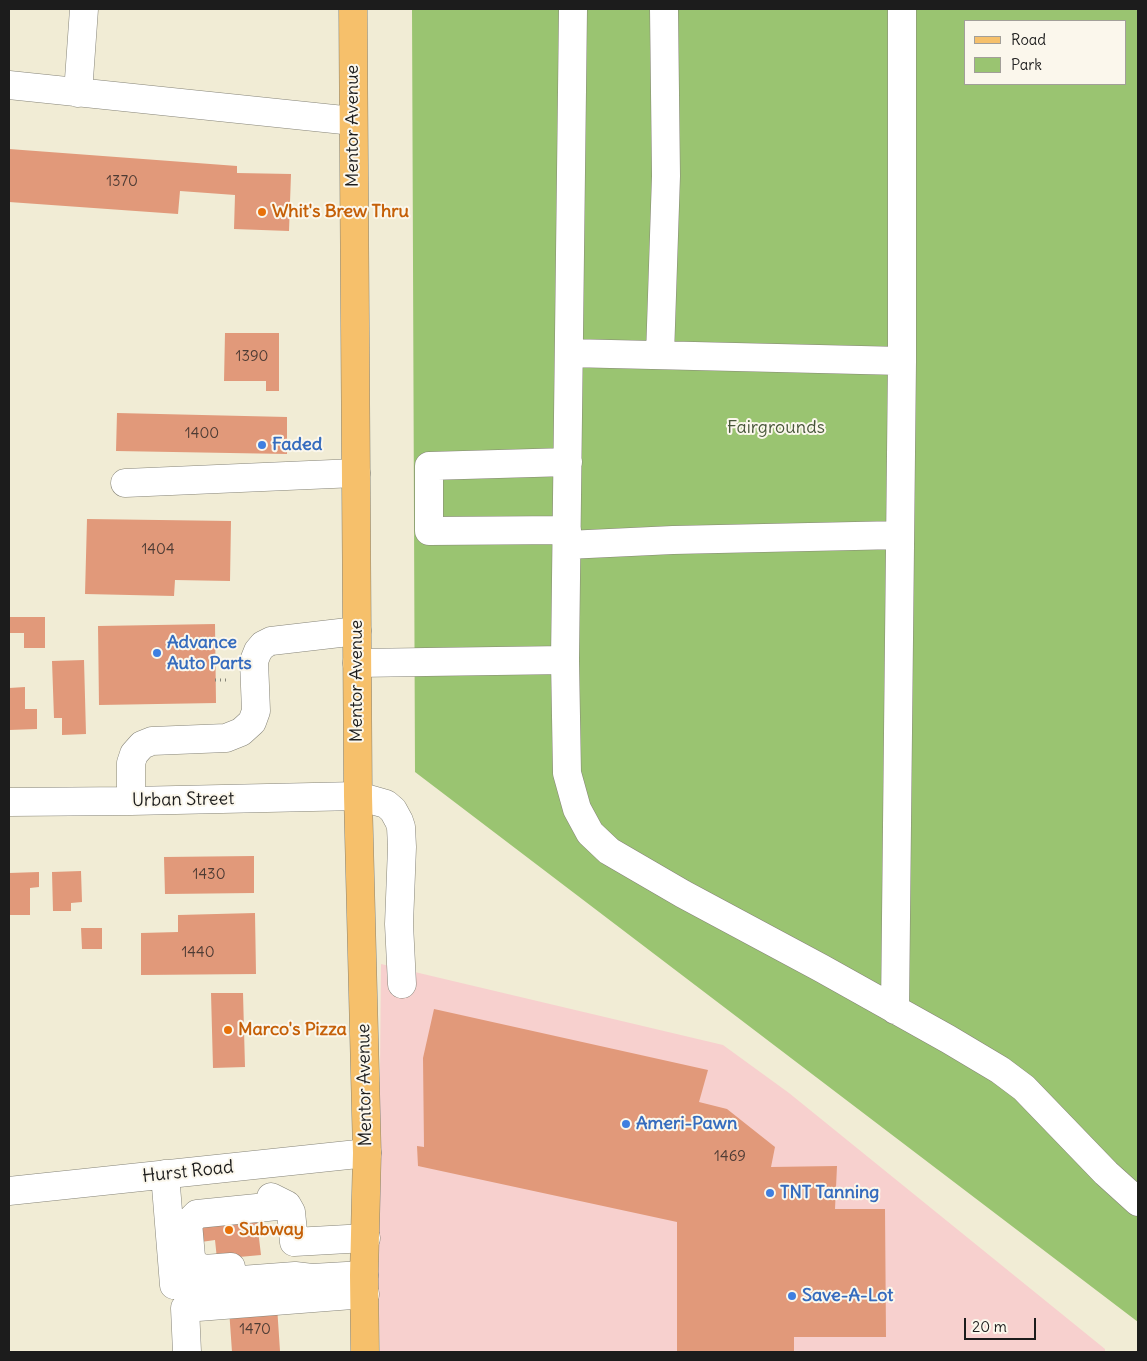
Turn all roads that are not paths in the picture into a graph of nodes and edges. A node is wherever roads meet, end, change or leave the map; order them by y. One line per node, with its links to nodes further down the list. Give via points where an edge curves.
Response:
1 (84, 9): 7 (street)
2 (352, 9): 8 (main road, Mentor Avenue)
3 (573, 9): 9 (street)
4 (664, 9): 10 (street, via 666,176)
5 (902, 9): 11 (street)
6 (9, 86): 7 (street)
7 (78, 93): 8 (street)
8 (353, 121): 13 (main road, Mentor Avenue)
9 (569, 353): 10 (street); 12 (street)
10 (660, 355): 11 (street)
11 (902, 361): 15 (street)
12 (568, 462): 16 (street); 16 (street, via 429,466 429,531)
13 (356, 473): 14 (street); 17 (main road, Mentor Avenue)
14 (124, 483)
15 (900, 535): 16 (street, via 673,540); 26 (street)
16 (567, 537): 18 (street)
17 (357, 631): 19 (main road, Mentor Avenue); 21 (street, via 271,641 263,645 254,660 256,711 252,722 242,732 226,738 152,741 142,745 131,763)
18 (565, 660): 19 (street); 26 (street, via 567,773 577,809 590,833 609,851 683,894)
19 (357, 663): 20 (main road, Mentor Avenue)
20 (358, 796): 21 (street, Urban Street); 23 (main road, Mentor Avenue); 24 (street, Urban Street, via 386,804 400,821)
21 (131, 801): 22 (street, Urban Street)
22 (9, 802)
23 (361, 917): 24 (street); 27 (main road, Mentor Avenue)
24 (399, 924): 25 (street, Urban Street)
25 (402, 984)
26 (895, 1010): 30 (street, via 985,1061 1024,1088)
27 (367, 1153): 28 (street, Hurst Road); 33 (main road, Mentor Avenue)
28 (165, 1174): 29 (street, Hurst Road); 32 (street)
29 (9, 1191)
30 (1138, 1202)
31 (287, 1205): 32 (street, via 270,1196); 34 (street, via 292,1212); 35 (street, via 196,1214 188,1223 191,1257 204,1269 246,1266 261,1271 284,1269)
32 (168, 1207): 35 (street, via 174,1285)
33 (366, 1238): 34 (street); 36 (main road, Mentor Avenue)
34 (294, 1242): 35 (street)
35 (295, 1276): 36 (street)
36 (364, 1284): 37 (street, via 185,1308); 38 (main road, Mentor Avenue)
37 (187, 1352)
38 (360, 1352)

